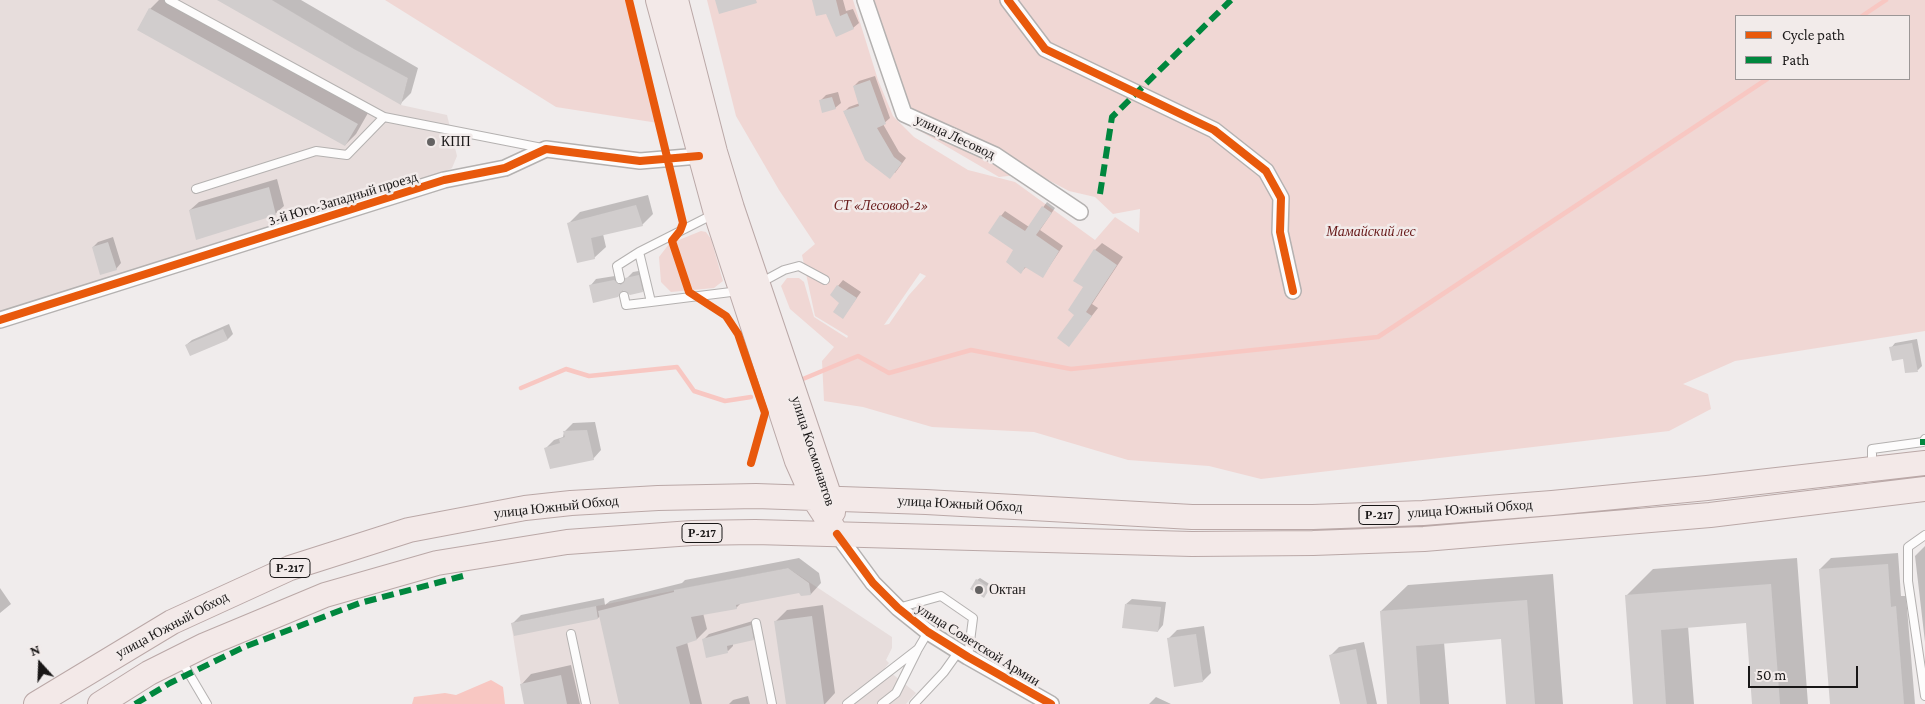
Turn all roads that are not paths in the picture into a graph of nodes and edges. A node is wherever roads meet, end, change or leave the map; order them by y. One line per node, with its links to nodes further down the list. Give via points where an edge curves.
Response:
1 (169, 0): 6 (lane)
2 (658, 0): 8 (main road, улица Космонавтов)
3 (676, 0): 15 (main road, улица Космонавтов)
4 (865, 0): 10 (street, улица Лесовод, via 904,114 995,155)
5 (1008, 0): 16 (street, via 1045,49 1214,130 1266,171 1281,198 1280,232)
6 (384, 117): 7 (lane); 9 (lane, via 348,155 316,151)
7 (546, 149): 8 (street, via 640,161); 19 (street, 3-й Юго-Западный проезд, via 505,168 444,180)
8 (699, 156): 11 (main road, улица Космонавтов)
9 (196, 189)
10 (1080, 212)
11 (716, 213): 12 (lane); 15 (main road, улица Космонавтов)
12 (639, 252): 13 (lane, via 617,266); 18 (lane)
13 (620, 279)
14 (825, 280): 15 (lane, via 799,266)
15 (748, 288): 18 (lane); 24 (main road, улица Космонавтов)
16 (1293, 290)
17 (624, 296): 18 (lane, via 626,305)
18 (651, 302)
19 (0, 320)
20 (1925, 439): 22 (lane, via 1923,442 1872,449)
21 (1925, 463): 22 (main road, улица Южный Обход / Р-217)
22 (1872, 469): 24 (main road, улица Южный Обход / Р-217, via 1542,504 1313,517 1192,517)
23 (1925, 490): 25 (main road, улица Южный Обход / Р-217, via 1710,514 1424,539 1192,544)
24 (822, 498): 25 (main road, улица Космонавтов); 35 (main road, улица Южный Обход / Р-217, via 658,498 571,503 409,530 290,568 230,594 172,622)
25 (838, 534): 27 (street, улица Советской Армии, via 873,583); 33 (main road, улица Южный Обход / Р-217, via 744,532 642,536 567,542 437,563 325,595)
26 (1925, 535): 34 (lane, via 1908,547 1908,581)
27 (898, 608): 29 (street, улица Советской Армии); 32 (lane, via 941,596 965,612 973,618)
28 (756, 623): 39 (lane)
29 (928, 632): 31 (lane); 32 (street, улица Советской Армии)
30 (571, 634): 38 (lane)
31 (918, 649): 40 (lane); 41 (lane, via 896,693)
32 (963, 654): 42 (lane); 43 (street, улица Советской Армии)
33 (180, 658): 36 (main road, улица Южный Обход / Р-217); 37 (lane)
34 (1925, 696)
35 (36, 704)
36 (100, 704)
37 (207, 704)
38 (586, 704)
39 (772, 704)
40 (847, 704)
41 (882, 704)
42 (914, 704)
43 (1051, 704)

